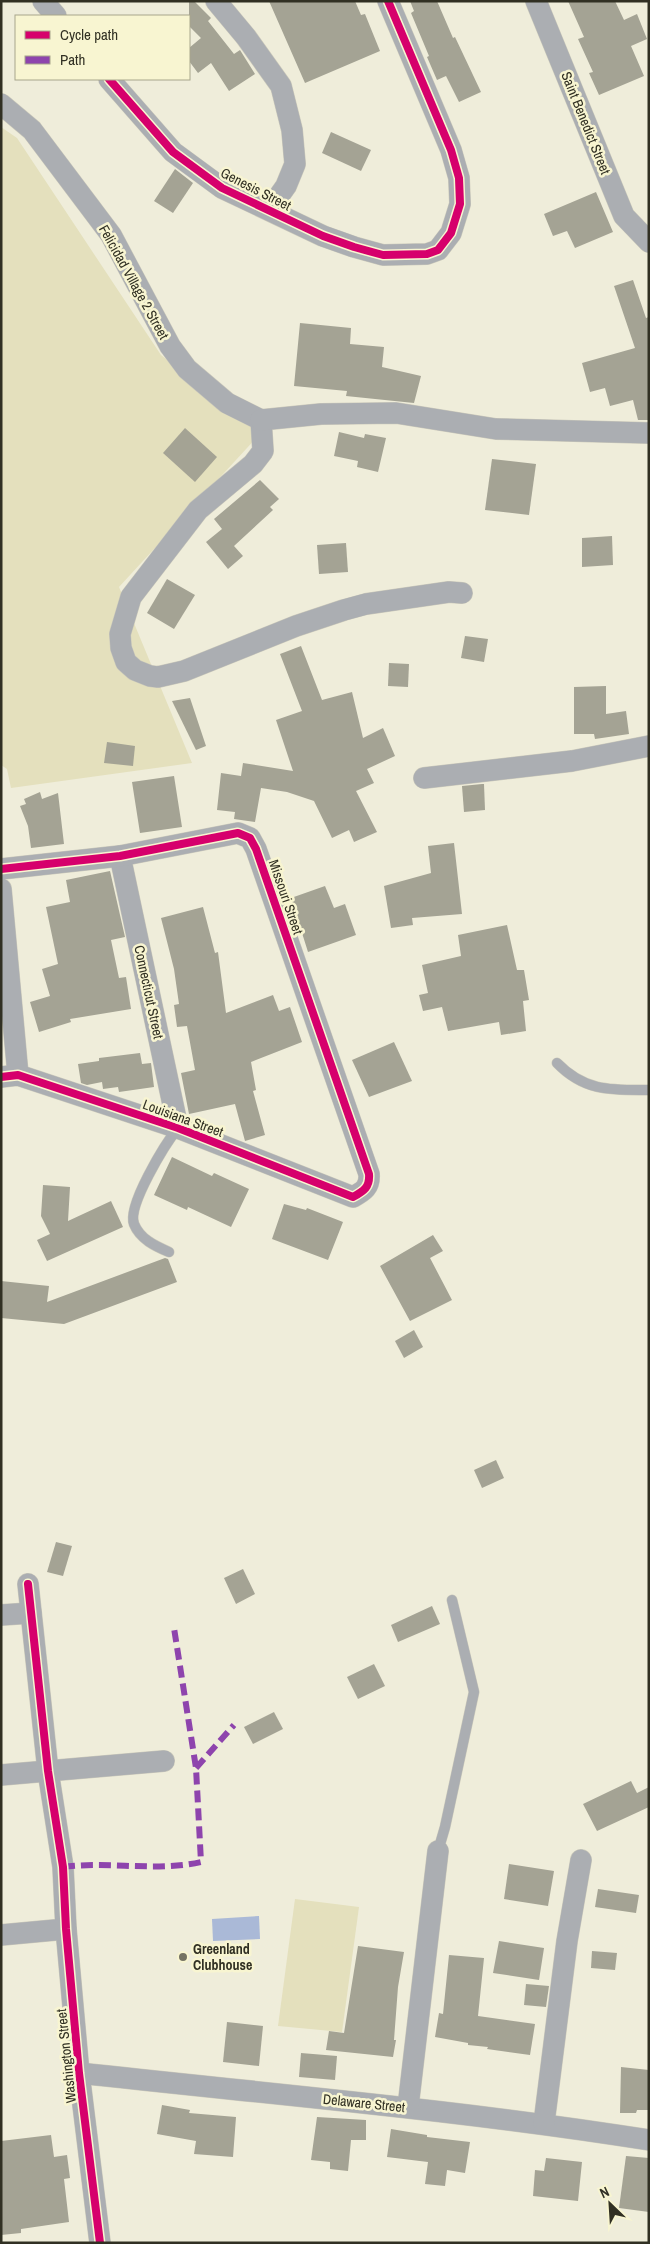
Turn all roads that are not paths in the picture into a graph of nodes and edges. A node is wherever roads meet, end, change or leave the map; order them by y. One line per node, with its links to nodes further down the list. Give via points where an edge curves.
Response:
1 (43, 1): 5 (street)
2 (216, 1): 8 (street, via 281,86 292,130 295,164 286,186)
3 (388, 1): 8 (street, Genesis Street, via 451,150 459,178 460,204 451,233 438,250 427,254 383,255 323,236)
4 (536, 1): 9 (street, Saint Benedict Street, via 624,216)
5 (55, 15)
6 (110, 80): 8 (street, Genesis Street, via 173,152 222,188)
7 (1, 104): 10 (street, Felicidad Village 2 Street, via 32,130 111,235 170,346 187,369 227,402)
8 (269, 210)
9 (646, 240)
10 (261, 420): 11 (street, via 321,414 396,413 496,429); 12 (street, via 263,451 253,464 198,510 131,597 120,634 126,662 135,670 158,677 184,671 296,626 366,604)
11 (649, 433)
12 (462, 593)
13 (649, 746): 14 (street, via 572,761)
14 (424, 778)
15 (120, 856): 16 (street, Missouri Street); 21 (street, Connecticut Street); 22 (street, Missouri Street, via 238,833 250,838 370,1174 370,1182 364,1191)
16 (1, 869)
17 (1, 889): 19 (street)
18 (558, 1063): 20 (lane, via 569,1075 599,1088)
19 (10, 1076): 21 (street, Louisiana Street)
20 (649, 1090)
21 (178, 1128): 22 (street, Louisiana Street); 23 (lane, via 132,1212 140,1234)
22 (353, 1197)
23 (169, 1252)
24 (28, 1584): 26 (street, Washington Street)
25 (452, 1600): 31 (lane, via 474,1692)
26 (31, 1613): 27 (street); 29 (street, Washington Street)
27 (1, 1615)
28 (164, 1762): 29 (street)
29 (48, 1771): 30 (street); 33 (street, Washington Street, via 63,1867)
30 (1, 1775)
31 (438, 1850): 36 (street)
32 (581, 1860): 37 (street, via 567,1941)
33 (66, 1929): 34 (street); 35 (street, Washington Street)
34 (1, 1935)
35 (79, 2073): 36 (street, Delaware Street); 39 (street, Washington Street)
36 (408, 2107): 37 (street, Delaware Street)
37 (544, 2123): 38 (street, Delaware Street)
38 (649, 2140)
39 (100, 2243)

